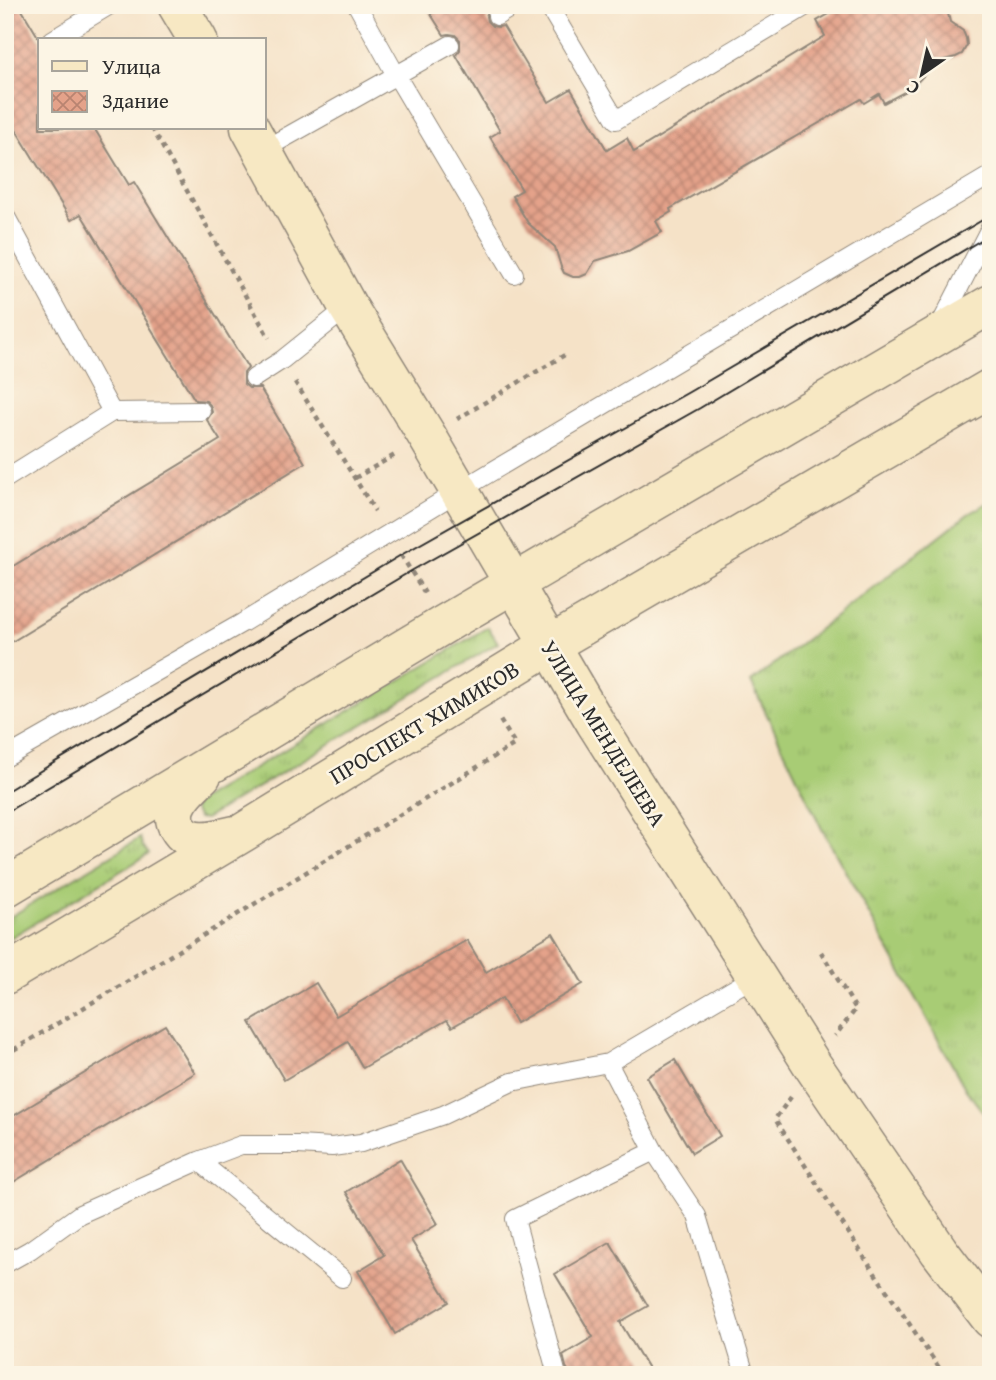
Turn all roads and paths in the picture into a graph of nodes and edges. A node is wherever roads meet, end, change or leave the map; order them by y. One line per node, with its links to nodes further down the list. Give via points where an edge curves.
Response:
1 (110, 5): 8 (lane)
2 (177, 5): 9 (main road)
3 (357, 5): 11 (lane)
4 (515, 5): 7 (lane)
5 (548, 5): 6 (lane, via 616,120)
6 (807, 5)
7 (497, 16)
8 (55, 38)
9 (197, 38)
10 (450, 45): 11 (lane)
11 (396, 75): 12 (lane); 16 (lane)
12 (256, 139): 18 (main road, УЛИЦА МЕНДЕЛЕЕВА)
13 (991, 175): 25 (lane)
14 (5, 215): 23 (lane)
15 (991, 226): 19 (lane)
16 (514, 274)
17 (991, 304): 19 (main road)
18 (348, 307): 20 (lane); 25 (main road, УЛИЦА МЕНДЕЛЕЕВА)
19 (934, 337): 28 (main road)
20 (254, 378)
21 (991, 388): 29 (main road, ПРОСПЕКТ ХИМИКОВ)
22 (201, 411): 23 (lane)
23 (112, 412): 24 (lane)
24 (5, 479)
25 (459, 491): 28 (main road, УЛИЦА МЕНДЕЛЕЕВА); 31 (lane, via 242,623)
26 (401, 555): 27 (path)
27 (411, 571)
28 (514, 583): 29 (main road, УЛИЦА МЕНДЕЛЕЕВА); 32 (main road)
29 (550, 645): 33 (main road, ПРОСПЕКТ ХИМИКОВ); 36 (main road, УЛИЦА МЕНДЕЛЕЕВА)
30 (515, 744): 37 (path)
31 (5, 758)
32 (215, 761): 33 (main road, via 175,808 176,823 194,840); 34 (main road)
33 (244, 832): 35 (main road, ПРОСПЕКТ ХИМИКОВ)
34 (5, 888)
35 (5, 975)
36 (756, 975): 38 (lane); 44 (main road, УЛИЦА МЕНДЕЛЕЕВА, via 939,1251)
37 (5, 1055)
38 (608, 1063): 40 (lane); 41 (lane, via 512,1082 443,1115 361,1143 332,1147 241,1145)
39 (775, 1119): 47 (path)
40 (654, 1151): 45 (lane, via 515,1219); 46 (lane, via 697,1216)
41 (199, 1161): 42 (lane, via 80,1213); 43 (lane)
42 (5, 1264)
43 (342, 1278)
44 (991, 1319)
45 (557, 1375)
46 (745, 1375)
47 (944, 1375)

